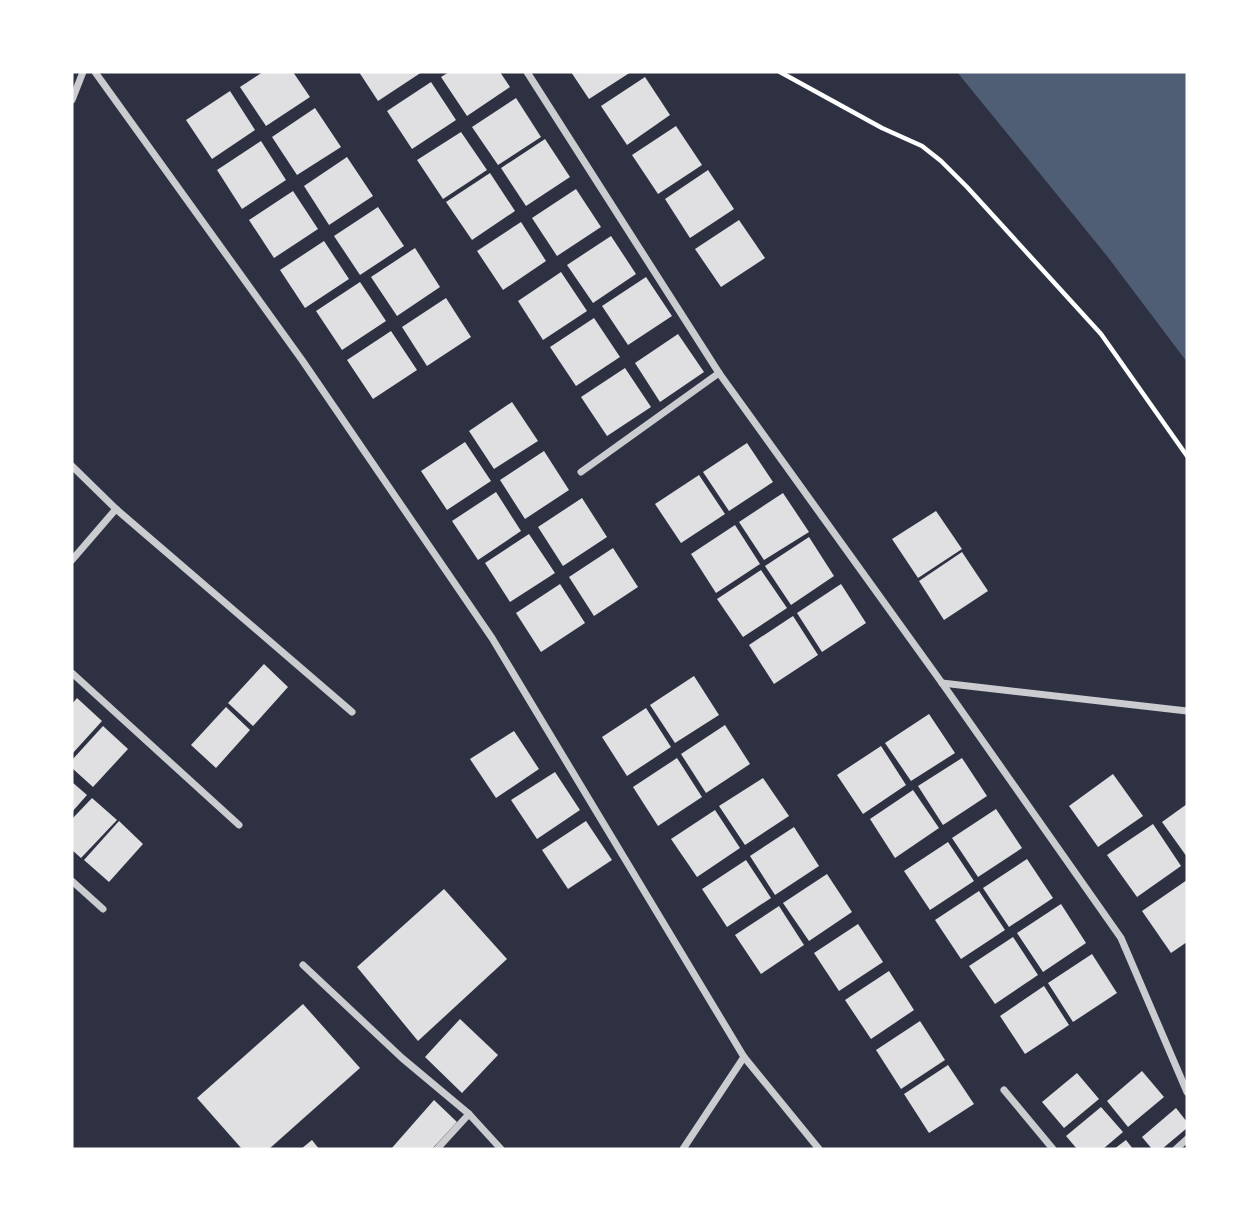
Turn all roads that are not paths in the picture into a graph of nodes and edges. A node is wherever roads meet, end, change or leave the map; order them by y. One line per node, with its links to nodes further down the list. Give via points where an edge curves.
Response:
1 (83, 72): 4 (street)
2 (95, 72): 18 (street, via 302,360 492,638)
3 (527, 72): 5 (street)
4 (72, 100)
5 (719, 373): 7 (street); 11 (street)
6 (72, 466): 8 (street)
7 (580, 472)
8 (116, 509): 9 (street); 13 (street)
9 (72, 560)
10 (72, 673): 14 (street)
11 (942, 683): 12 (street); 20 (street, via 1121,938)
12 (1187, 711)
13 (352, 712)
14 (240, 825)
15 (72, 881): 16 (street)
16 (103, 909)
17 (303, 965): 21 (street)
18 (744, 1057): 25 (street); 26 (street)
19 (1004, 1090): 27 (street)
20 (1187, 1092)
21 (469, 1114): 23 (street); 24 (street)
22 (1187, 1139): 28 (street)
23 (437, 1149)
24 (501, 1149)
25 (683, 1149)
26 (819, 1149)
27 (1053, 1149)
28 (1175, 1149)

